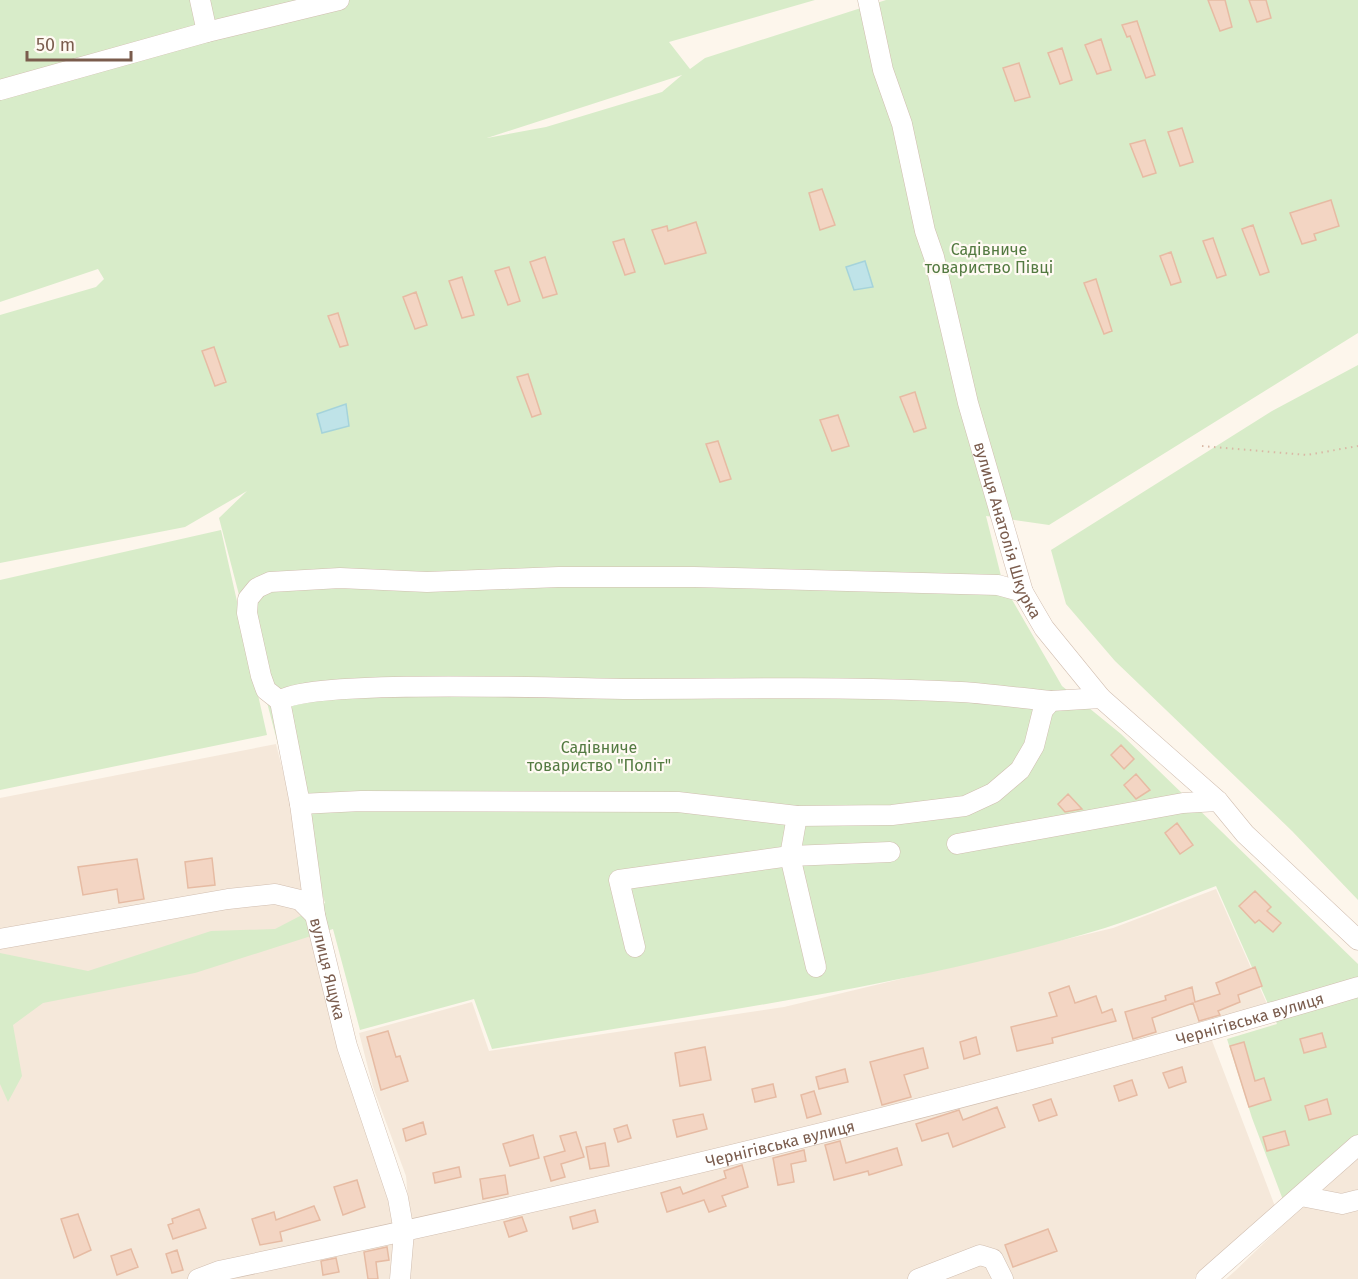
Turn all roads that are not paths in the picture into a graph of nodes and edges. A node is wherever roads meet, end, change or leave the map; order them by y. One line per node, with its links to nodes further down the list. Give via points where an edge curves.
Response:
1 (200, 0): 4 (street)
2 (339, 0): 4 (street)
3 (868, 0): 6 (street, вулиця Анатолія Шкурка, via 883,70 902,124 968,403)
4 (207, 32): 5 (street)
5 (0, 90)
6 (1023, 592): 7 (street, вулиця Анатолія Шкурка, via 1044,628); 8 (street, via 998,585 694,577 427,582 340,578 270,582 256,588 248,599 247,613 266,690)
7 (1101, 698): 9 (street); 10 (street, вулиця Анатолія Шкурка)
8 (280, 700): 9 (street, via 310,691 418,687 962,692); 11 (street)
9 (1051, 701): 12 (street, via 1043,710 1034,746 1020,770 993,793 965,806 892,815)
10 (1218, 801): 13 (street, via 1183,803); 18 (street, вулиця Анатолія Шкурка, via 1245,834)
11 (300, 804): 12 (street, via 678,802); 16 (street)
12 (797, 816): 15 (street)
13 (957, 844)
14 (890, 852): 15 (street)
15 (790, 856): 19 (street, via 619,880); 20 (street)
16 (315, 915): 17 (street, вулиця Ящука, via 300,900 275,894); 25 (street, вулиця Ящука, via 347,1046 395,1187)
17 (0, 939)
18 (1358, 940)
19 (635, 947)
20 (816, 967)
21 (1358, 987): 25 (street, Чернігівська вулиця, via 1216,1030 912,1111)
22 (1358, 1145): 23 (street)
23 (1301, 1196): 24 (street, via 1342,1204); 30 (street)
24 (1358, 1200)
25 (404, 1232): 26 (street, Чернігівська вулиця, via 219,1271); 27 (street, вулиця Ящука)
26 (198, 1279)
27 (400, 1279)
28 (918, 1279): 29 (street, via 980,1256 993,1259)
29 (1003, 1279)
30 (1206, 1279)

